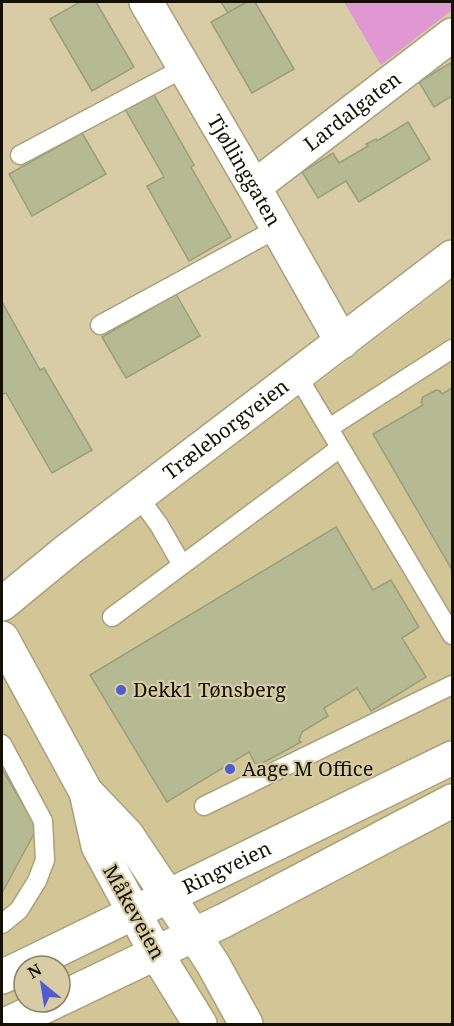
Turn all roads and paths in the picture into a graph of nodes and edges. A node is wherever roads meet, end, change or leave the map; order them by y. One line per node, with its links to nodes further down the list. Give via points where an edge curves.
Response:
1 (146, 2): 3 (street, Tjøllinggaten)
2 (453, 35): 5 (street, Lardalgaten)
3 (184, 68): 4 (lane); 5 (street, Tjøllinggaten)
4 (20, 155)
5 (254, 187): 6 (street, Tjøllinggaten)
6 (278, 228): 8 (lane); 9 (street, Tjøllinggaten)
7 (453, 257): 9 (street, Træleborgveien)
8 (100, 325)
9 (342, 342): 11 (street, Træleborgveien)
10 (453, 349): 12 (lane)
11 (297, 375): 12 (lane); 14 (street, Træleborgveien)
12 (329, 428): 13 (lane)
13 (340, 448): 15 (lane); 18 (lane)
14 (138, 496): 15 (lane); 16 (street, Træleborgveien)
15 (182, 565): 17 (lane)
16 (2, 604)
17 (112, 617)
18 (453, 635)
19 (2, 638): 23 (street, Måkeveien)
20 (453, 685): 25 (lane)
21 (2, 744): 28 (lane, via 44,821 45,860 19,910)
22 (453, 758): 26 (street, Ringveien)
23 (86, 792): 26 (street, Måkeveien, via 126,835); 27 (street, Måkeveien, via 98,846)
24 (453, 801): 29 (street)
25 (204, 806)
26 (169, 896): 27 (street, Ringveien); 29 (street, Måkeveien)
27 (133, 913): 30 (street, Måkeveien); 31 (street, Ringveien)
28 (2, 924)
29 (194, 935): 30 (street); 36 (street, Måkeveien)
30 (156, 953): 32 (street); 35 (street, Måkeveien)
31 (2, 977)
32 (72, 993)
33 (28, 1014): 34 (street)
34 (7, 1024)
35 (200, 1024)
36 (246, 1024)

